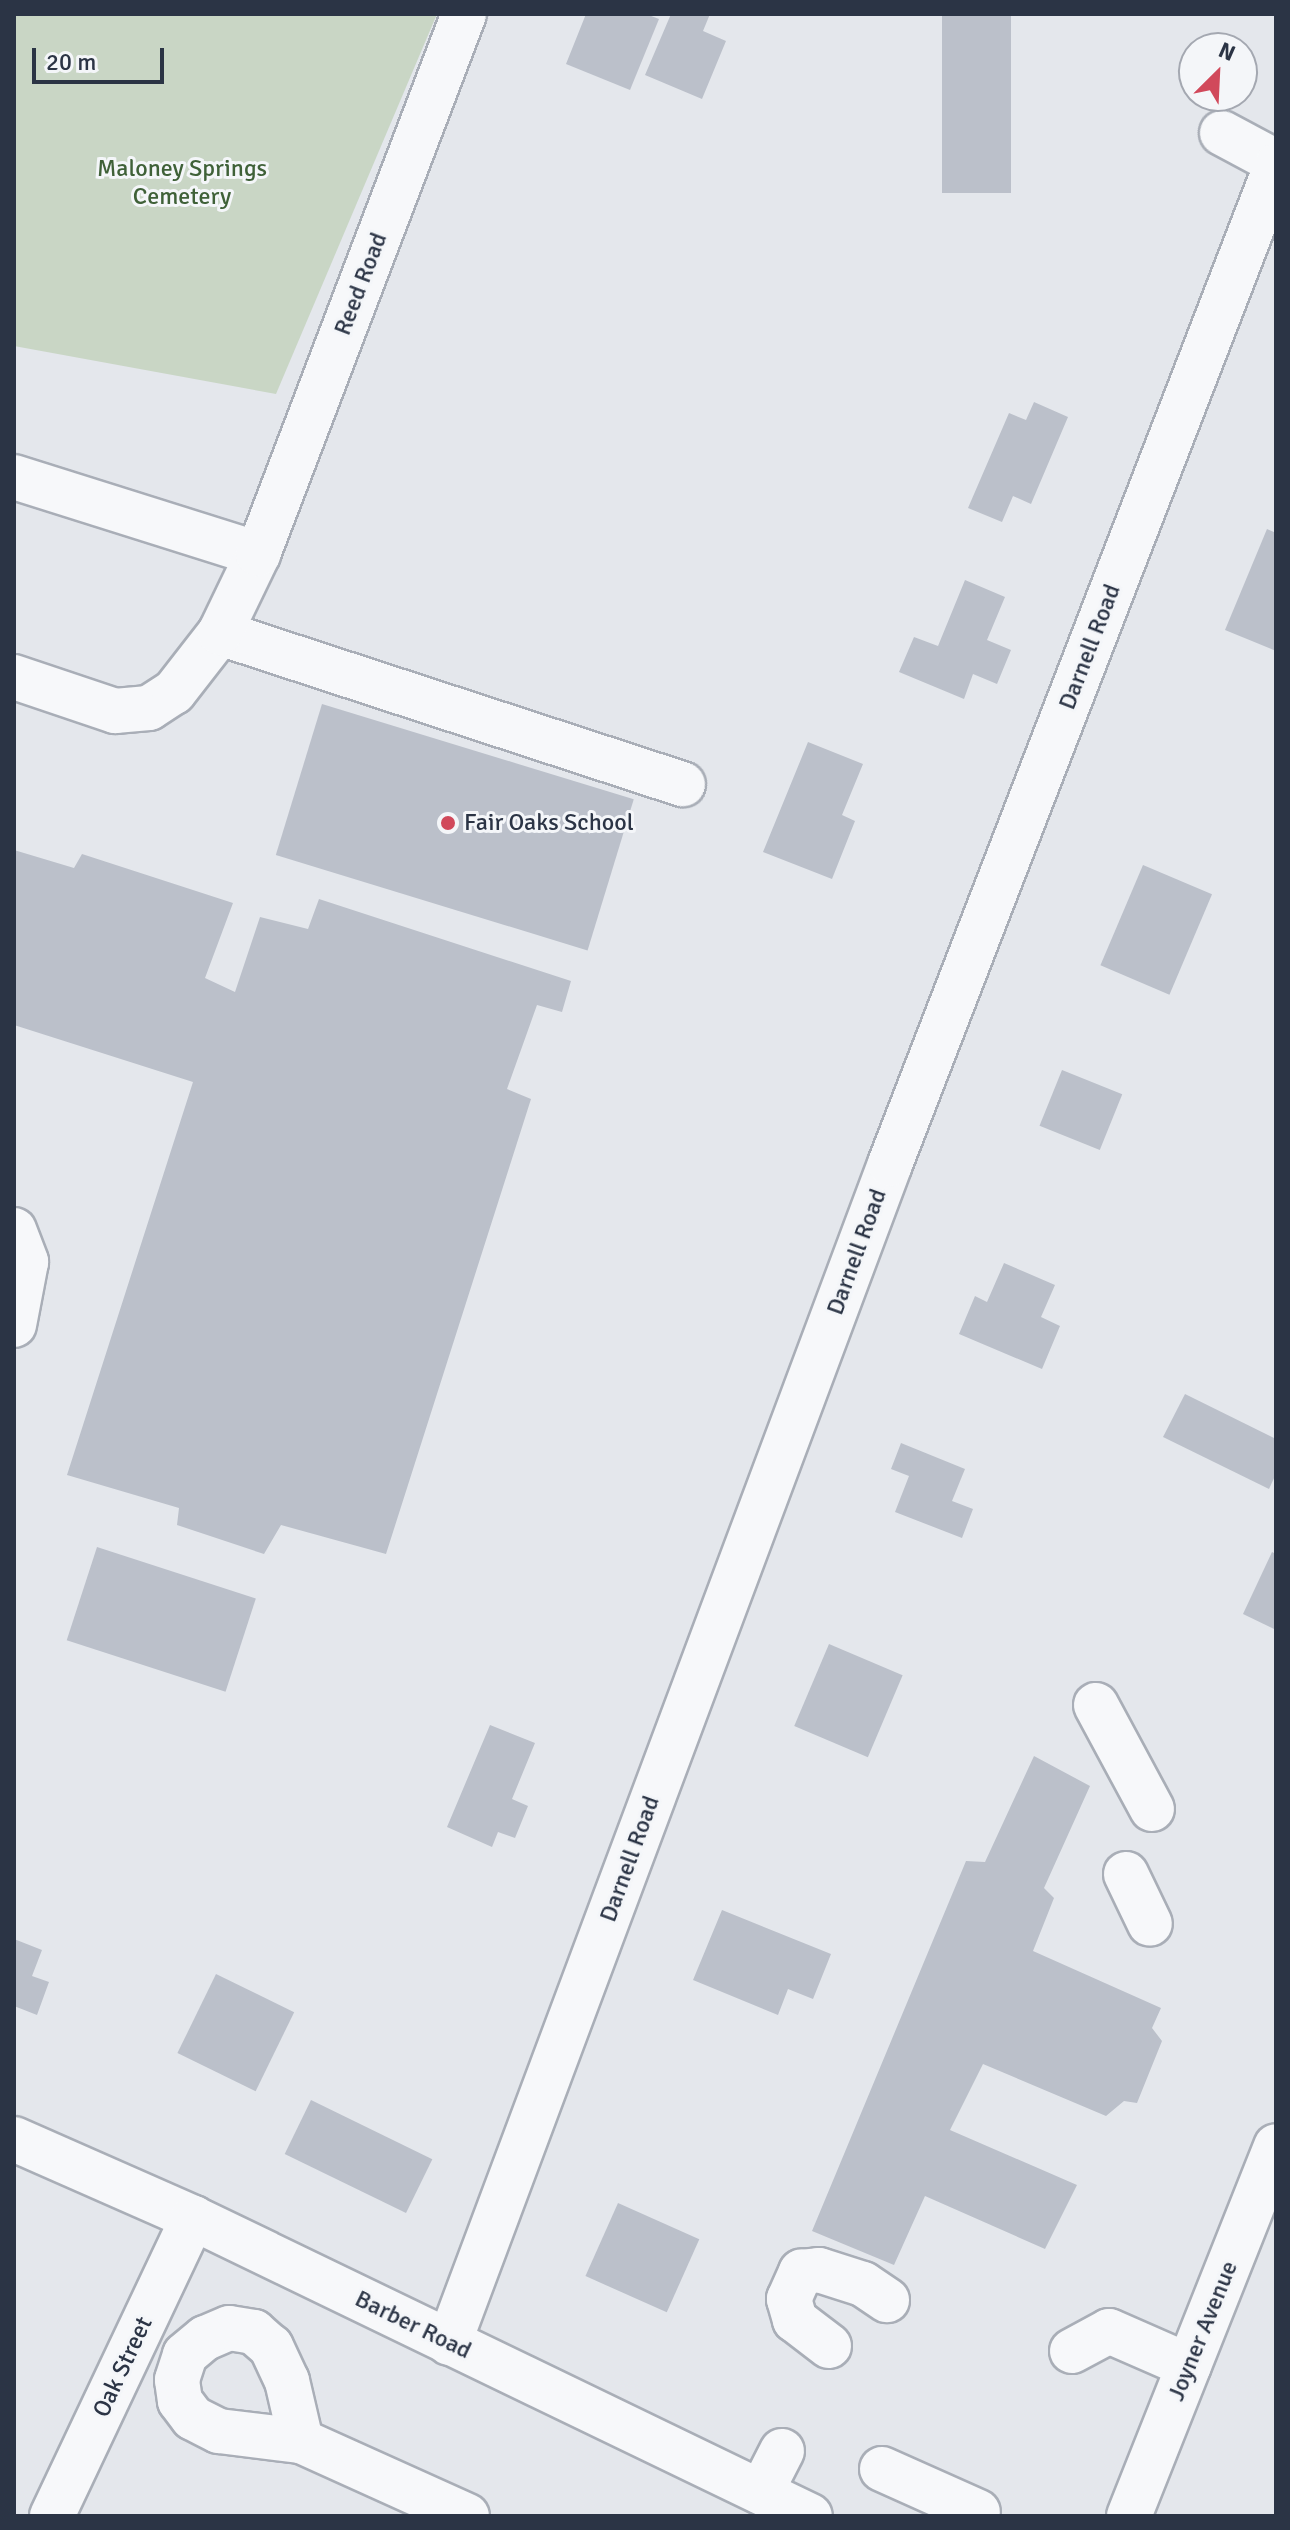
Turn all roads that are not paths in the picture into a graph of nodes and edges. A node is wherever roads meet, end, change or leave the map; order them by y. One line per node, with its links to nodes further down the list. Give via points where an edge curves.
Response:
1 (464, 14): 5 (street, Reed Road)
2 (1222, 133): 3 (street)
3 (1276, 164): 19 (street, Darnell Road, via 890,1164)
4 (14, 477): 5 (street)
5 (258, 554): 6 (street, Reed Road)
6 (220, 633): 7 (street, Reed Road, via 174,692 149,708 115,711); 8 (street)
7 (14, 677)
8 (683, 784)
9 (14, 1230): 10 (street, via 26,1262)
10 (14, 1325)
11 (1096, 1705): 12 (street)
12 (1152, 1809)
13 (1126, 1874): 14 (street)
14 (1150, 1924)
15 (14, 2139): 17 (street, Barber Road)
16 (1276, 2146): 22 (street, Joyner Avenue)
17 (193, 2218): 19 (street, Barber Road); 28 (street, Oak Street)
18 (887, 2300): 20 (street, via 863,2284 819,2270 801,2272 789,2299 795,2320)
19 (449, 2343): 26 (street, Barber Road)
20 (829, 2346)
21 (1072, 2351): 22 (street, via 1109,2331)
22 (1189, 2366): 31 (street, Joyner Avenue)
23 (301, 2441): 29 (street)
24 (782, 2451): 26 (street)
25 (882, 2469): 27 (street)
26 (761, 2492): 30 (street, Barber Road)
27 (978, 2512)
28 (52, 2516)
29 (467, 2516)
30 (810, 2516)
31 (1129, 2516)

